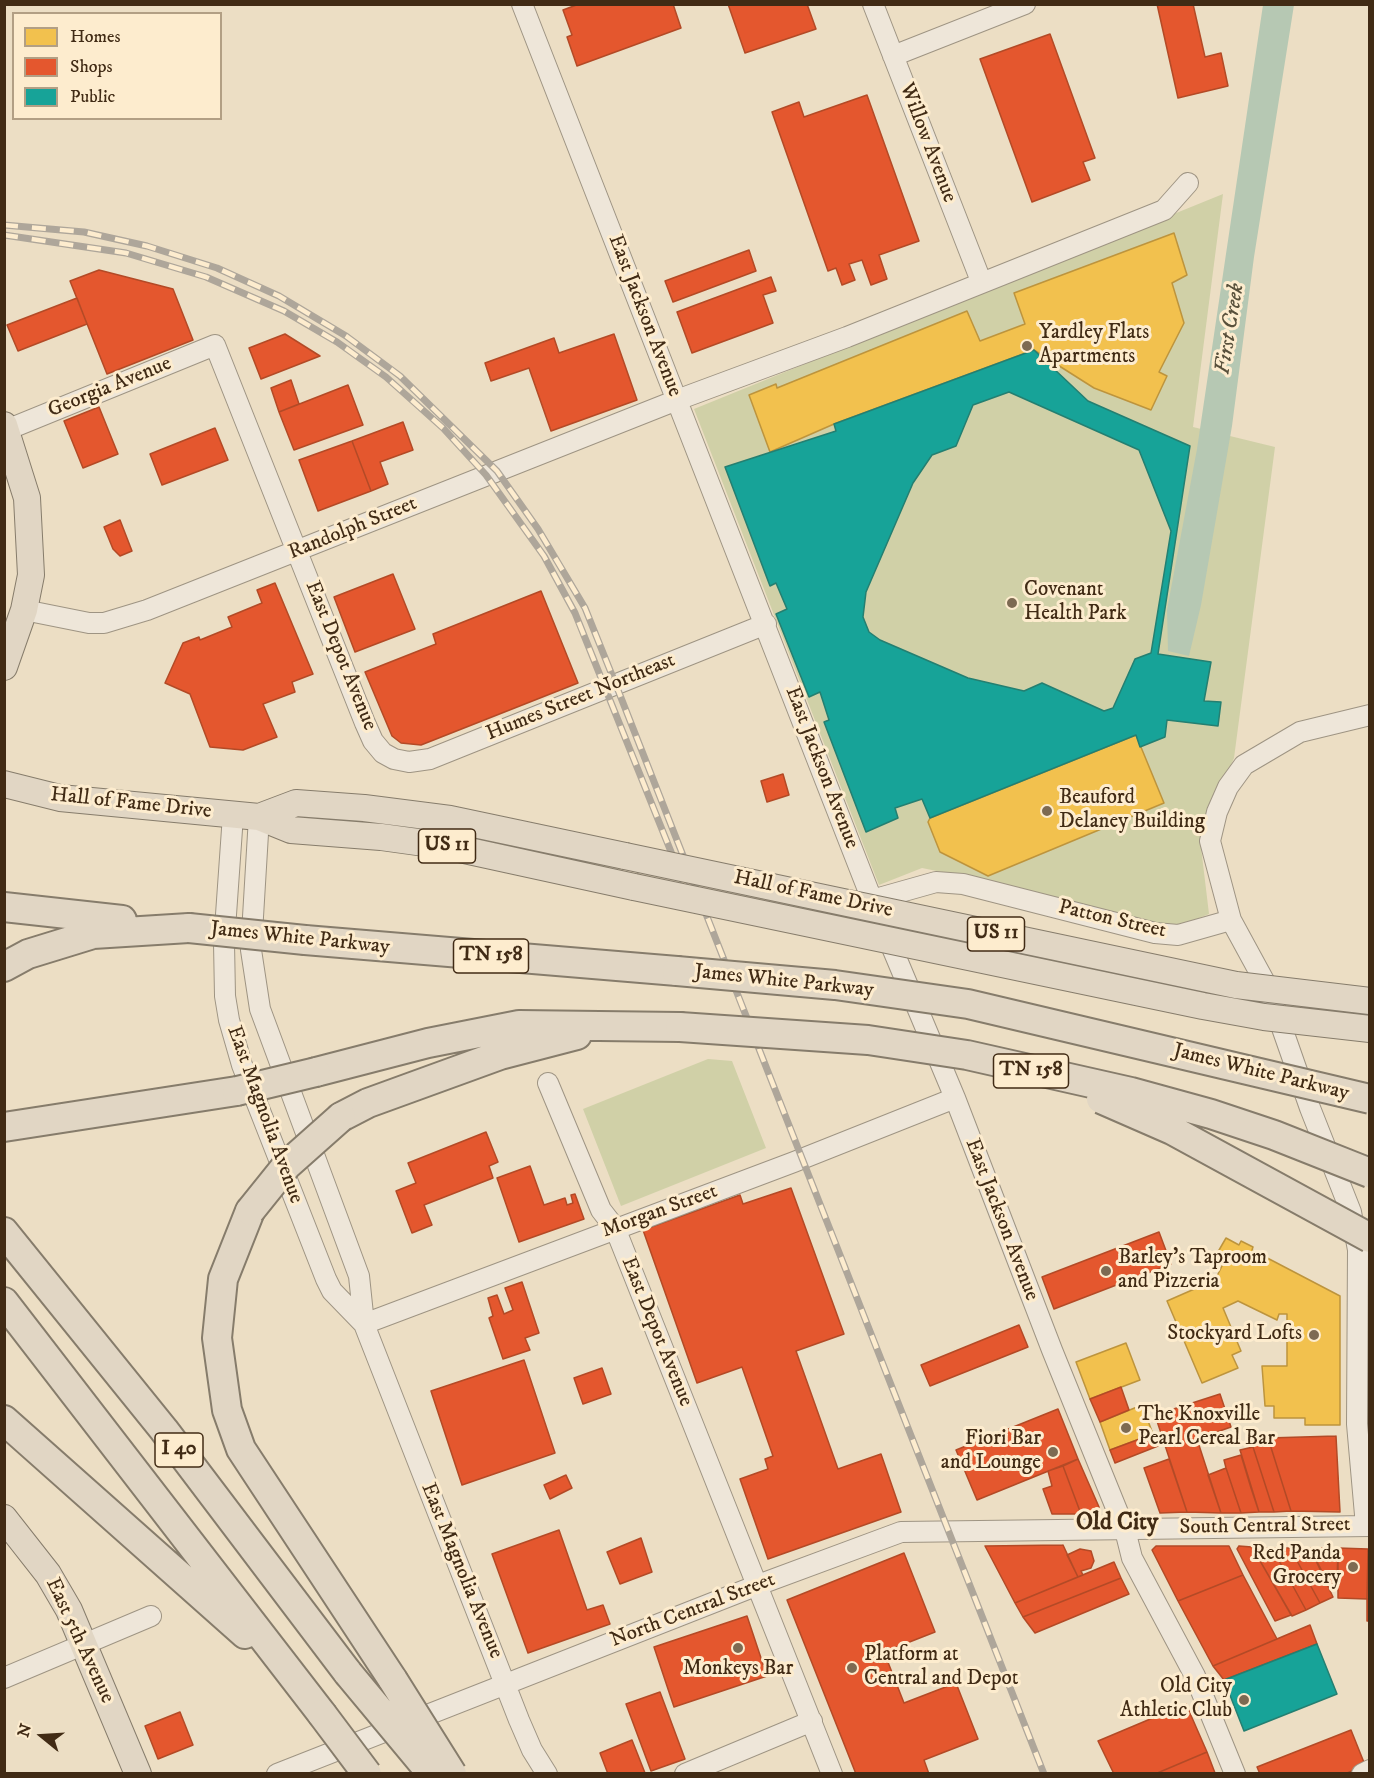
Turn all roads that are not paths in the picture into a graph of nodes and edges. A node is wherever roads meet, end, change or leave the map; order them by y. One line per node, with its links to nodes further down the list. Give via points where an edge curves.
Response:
1 (522, 4): 8 (street, East Jackson Avenue)
2 (873, 4): 4 (street, Willow Avenue)
3 (1025, 4): 4 (street)
4 (893, 56): 6 (street, Willow Avenue)
5 (1188, 183): 6 (street, Randolph Street, via 1164,210)
6 (981, 282): 8 (street, Randolph Street, via 847,338)
7 (215, 345): 9 (street, Georgia Avenue); 10 (street, East Depot Avenue)
8 (677, 400): 10 (street, Randolph Street); 12 (street, East Jackson Avenue)
9 (5, 428): 11 (main road, via 27,498 31,575)
10 (298, 551): 11 (street, Randolph Street, via 104,623); 15 (street, East Depot Avenue, via 365,723 378,747)
11 (24, 610): 13 (main road)
12 (766, 624): 15 (street, Humes Street Northeast, via 430,759); 19 (street, East Jackson Avenue)
13 (4, 667)
14 (1370, 715): 21 (street, via 1300,732 1244,765 1227,788 1216,812 1210,841)
15 (394, 759)
16 (4, 784): 17 (main road, Hall of Fame Drive / US 11, via 60,798)
17 (233, 815): 18 (main road, Hall of Fame Drive / US 11); 37 (street, East Magnolia Avenue, via 224,943 229,1020 242,1065 326,1279 332,1291)
18 (259, 817): 24 (main road, Hall of Fame Drive / US 11, bridge, via 296,803 450,819 1236,985); 26 (main road, Hall of Fame Drive / US 11, bridge, via 291,830 446,846 1213,1008); 37 (street, East Magnolia Avenue, via 251,950 260,1009 359,1276)
19 (872, 900): 21 (street, Patton Street, via 936,882 963,884 1155,933 1178,935); 29 (street, East Jackson Avenue)
20 (4, 907): 22 (highway)
21 (1232, 920): 40 (street, via 1268,988 1351,1212 1358,1250 1357,1424)
22 (189, 928): 23 (highway, via 93,934 28,954); 30 (highway, James White Parkway / TN 158, bridge, via 835,985 968,1004)
23 (4, 968)
24 (1370, 1001)
25 (615, 1028): 27 (highway, TN 158, bridge, via 680,1027 868,1040 967,1055); 31 (highway, bridge, via 519,1025 428,1043 237,1091); 54 (highway, bridge, via 500,1055 341,1117 287,1165 250,1211 223,1279 217,1338 227,1410 241,1449)
26 (1370, 1029)
27 (1047, 1075): 32 (highway, TN 158, bridge, via 1211,1114); 35 (highway, bridge, via 1172,1130)
28 (548, 1083): 33 (street, East Depot Avenue, via 601,1210)
29 (955, 1098): 33 (street, Morgan Street); 41 (street, East Jackson Avenue)
30 (1370, 1099)
31 (4, 1127)
32 (1370, 1173)
33 (615, 1228): 37 (street, Morgan Street); 42 (street, East Depot Avenue)
34 (4, 1232): 53 (highway, I 40, bridge, via 164,1431 348,1672)
35 (1370, 1238)
36 (4, 1302): 45 (highway, I 40)
37 (364, 1324): 47 (street, East Magnolia Avenue)
38 (4, 1420): 45 (highway)
39 (4, 1518): 44 (main road, East 5th Avenue, via 48,1574)
40 (1368, 1526): 41 (street, South Central Street)
41 (1125, 1530): 42 (street, North Central Street, via 901,1532); 58 (street, East Jackson Avenue, via 1132,1558 1195,1676)
42 (758, 1585): 47 (street, North Central Street); 48 (street, East Depot Avenue)
43 (151, 1616): 44 (street)
44 (86, 1645): 46 (street); 50 (main road, East 5th Avenue)
45 (291, 1674): 52 (highway, I 40, bridge)
46 (4, 1678)
47 (505, 1684): 51 (street, North Central Street); 55 (street, East Magnolia Avenue, via 532,1750)
48 (812, 1721): 56 (street); 57 (street, East Depot Avenue)
49 (1370, 1770): 59 (street)
50 (138, 1773)
51 (277, 1773)
52 (368, 1773)
53 (432, 1773)
54 (452, 1773)
55 (547, 1773)
56 (685, 1773)
57 (832, 1773)
58 (1235, 1773)
59 (1362, 1773)

